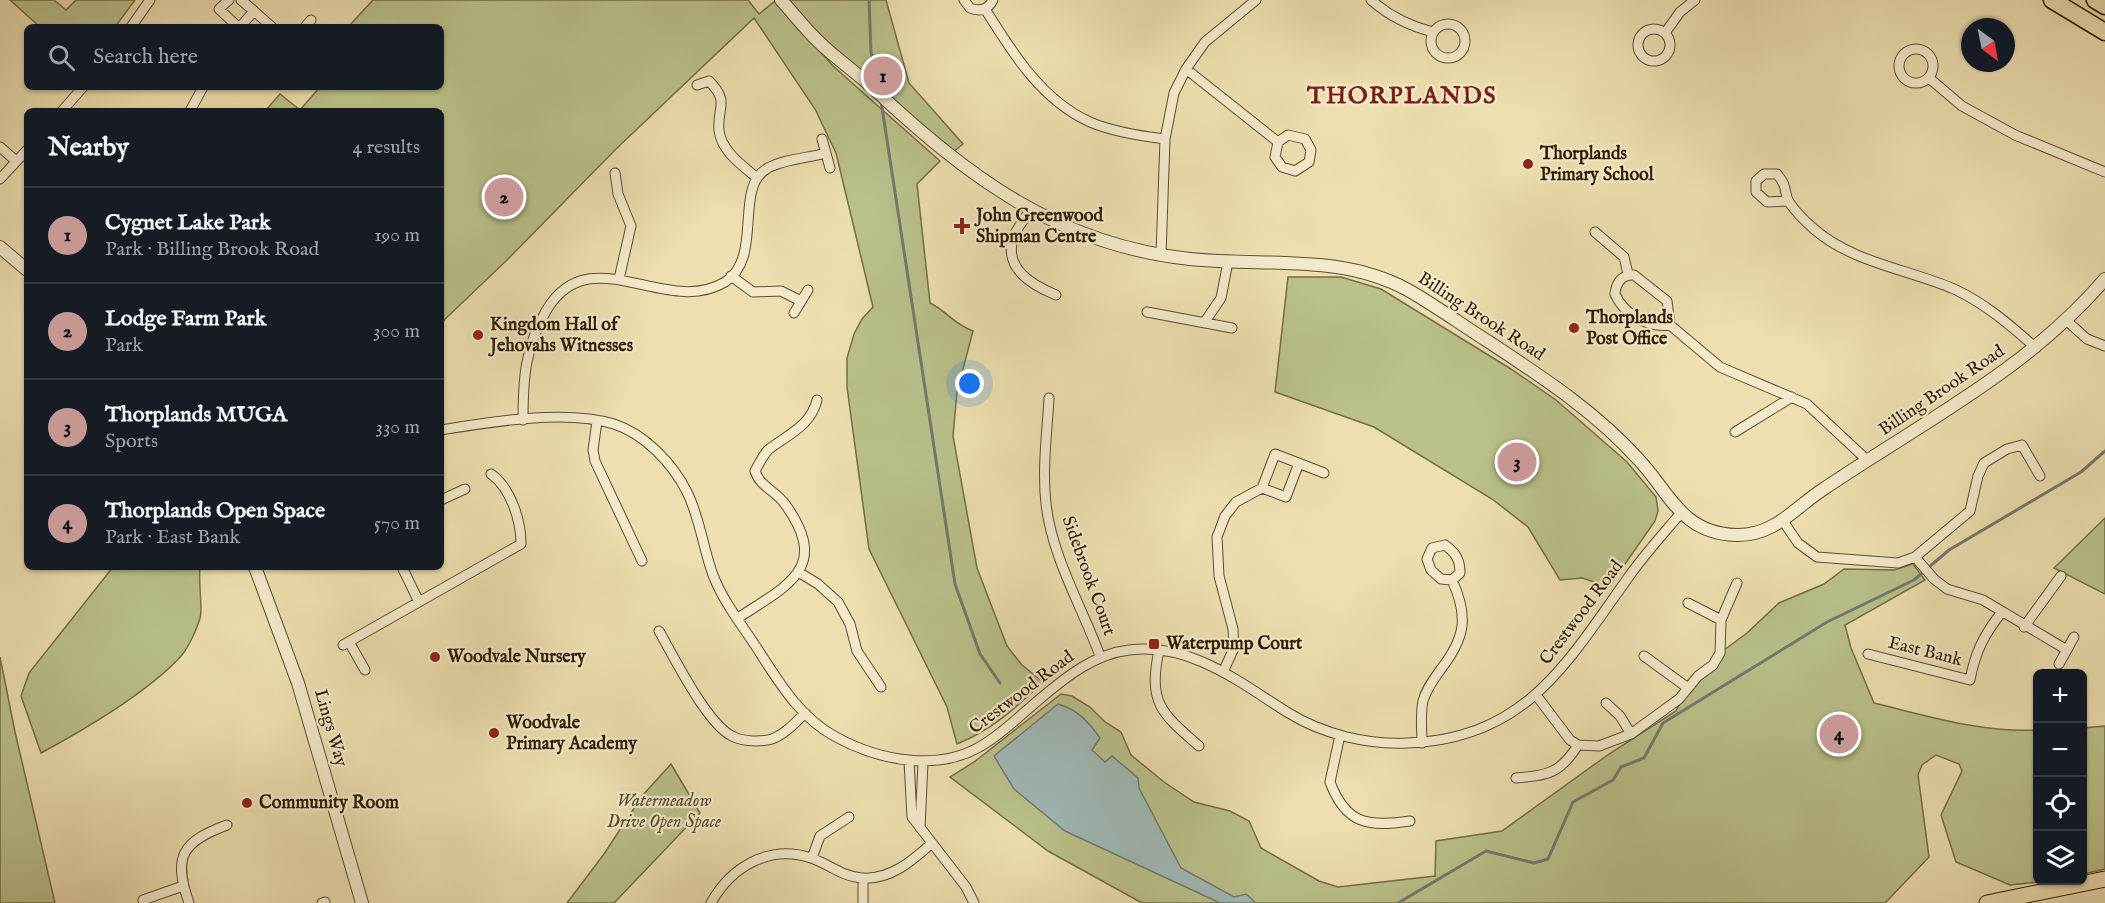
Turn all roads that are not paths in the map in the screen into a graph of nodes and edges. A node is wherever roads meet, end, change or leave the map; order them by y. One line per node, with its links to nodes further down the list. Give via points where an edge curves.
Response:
1 (150, 0): 15 (street)
2 (228, 0): 16 (street, via 219,9)
3 (241, 0): 14 (street)
4 (781, 0): 42 (street, Billing Brook Road, via 819,43 944,151 1010,200)
5 (964, 0): 13 (street, via 975,10)
6 (993, 0): 13 (street)
7 (1256, 0): 22 (street, via 1205,42)
8 (1371, 0): 19 (street, via 1412,27)
9 (1695, 0): 21 (street, via 1680,12)
10 (2052, 0): 20 (highway)
11 (2095, 0): 12 (highway)
12 (2105, 6)
13 (985, 9): 30 (street, via 1020,64 1062,104 1089,122 1126,134)
14 (254, 11): 17 (street); 18 (street)
15 (137, 24)
16 (236, 24)
17 (242, 24)
18 (269, 24)
19 (1433, 32)
20 (2105, 32)
21 (1665, 33)
22 (1186, 69): 30 (street, via 1174,93); 31 (street)
23 (1929, 78): 37 (street, via 1962,106 2015,135)
24 (697, 86): 39 (street, via 709,81 718,90 723,109 719,130 725,147)
25 (81, 90): 27 (street)
26 (201, 90): 28 (street)
27 (69, 108)
28 (192, 108)
29 (822, 139): 34 (street)
30 (1165, 139): 45 (street)
31 (1278, 142): 31 (street, via 1288,135 1301,136 1311,150 1309,162 1295,171 1282,167 1275,157)
32 (0, 147): 35 (street)
33 (24, 153): 35 (street)
34 (826, 153): 36 (street); 39 (street, via 768,168)
35 (16, 161): 40 (street)
36 (830, 168)
37 (2105, 172)
38 (615, 173): 50 (street, via 618,194 631,226)
39 (757, 178): 49 (street, via 746,248)
40 (0, 179)
41 (1788, 201): 62 (street, via 1815,230 1880,264 1954,289 1991,310)
42 (1030, 210): 45 (street, Billing Brook Road, via 1076,232); 53 (street, via 1013,238 1012,257 1021,276)
43 (1595, 232): 48 (street, via 1624,257)
44 (0, 247): 47 (street)
45 (1161, 255): 46 (street, Billing Brook Road)
46 (1228, 261): 58 (street, via 1221,298); 78 (street, Billing Brook Road, via 1354,268 1381,276 1413,293 1551,383 1601,423 1641,461)
47 (24, 267)
48 (1628, 274): 59 (street, via 1667,301); 59 (street, via 1616,287 1618,300 1648,325)
49 (731, 276): 50 (street, via 698,292 673,292); 54 (street, via 753,292 781,291)
50 (618, 279): 66 (street, via 594,276 573,283 553,300 533,334 523,379)
51 (2105, 279): 57 (street, Billing Brook Road)
52 (808, 290): 54 (street)
53 (1056, 295)
54 (801, 300): 56 (street)
55 (1147, 312): 58 (street)
56 (794, 313)
57 (2067, 321): 61 (street, via 2087,339); 62 (street, Billing Brook Road)
58 (1204, 322): 60 (street)
59 (1670, 325): 63 (street, via 1720,367)
60 (1232, 328)
61 (2105, 346)
62 (2036, 348): 70 (street, Billing Brook Road)
63 (1792, 397): 69 (street); 70 (street, via 1807,404)
64 (1049, 398): 99 (street, Sidebrook Court, via 1043,475 1046,506 1063,566)
65 (817, 400): 84 (street, via 815,410 794,434 767,451 755,471 758,481 784,502 802,535 805,561)
66 (524, 420): 67 (street, Crestwood Road); 68 (street, Crestwood Road)
67 (597, 421): 81 (street, via 595,461); 91 (street, Crestwood Road, via 615,424 637,436 675,471 689,495 715,580)
68 (444, 430)
69 (1735, 432)
70 (1868, 461): 79 (street, Billing Brook Road, via 1822,489)
71 (1299, 463): 72 (street); 75 (street, via 1286,497); 75 (street, via 1275,454)
72 (1324, 473)
73 (491, 474): 88 (street, via 498,479 518,516 521,544)
74 (2040, 476): 80 (street, via 2022,445 2007,449 1984,464 1970,511)
75 (1262, 488): 103 (street, via 1236,502 1217,537 1219,576 1233,629 1234,648)
76 (465, 489): 77 (street)
77 (444, 499)
78 (1680, 514): 79 (street, Billing Brook Road, via 1730,535 1766,530); 106 (street, Crestwood Road, via 1632,572 1578,650)
79 (1783, 521): 80 (street, via 1798,543 1817,557 1878,564)
80 (1916, 557): 90 (street, via 1947,589 1983,600)
81 (642, 561)
82 (256, 570): 128 (street, Lings Way, via 298,683)
83 (403, 570): 88 (street)
84 (800, 573): 91 (street, via 791,584); 104 (street, via 838,602 850,624 857,651)
85 (2061, 576): 93 (street)
86 (1452, 580): 111 (street, via 1460,597 1463,624 1459,644 1422,702)
87 (1737, 583): 92 (street)
88 (419, 602): 102 (street, via 346,644)
89 (1688, 603): 92 (street)
90 (2002, 612): 93 (street); 98 (street, East Bank, via 1983,635 1970,680)
91 (738, 618): 108 (street, Crestwood Road, via 785,692)
92 (1721, 620): 105 (street, via 1720,653)
93 (2024, 627): 96 (street)
94 (659, 631): 108 (street, via 713,720 732,736 757,742 774,738)
95 (2074, 636): 96 (street)
96 (2067, 650): 101 (street)
97 (1159, 651): 99 (street, Crestwood Road, via 1132,649); 103 (street, Crestwood Road, via 1180,654); 112 (street, via 1156,699 1168,720)
98 (1868, 654)
99 (1100, 656): 115 (street, Crestwood Road, via 1059,682 984,746)
100 (1644, 656): 105 (street)
101 (2059, 664)
102 (365, 670)
103 (1224, 670): 110 (street, Crestwood Road, via 1302,721)
104 (881, 687)
105 (1688, 688): 109 (street, via 1680,699)
106 (1536, 695): 111 (street, Crestwood Road, via 1491,724); 113 (street)
107 (1606, 703): 109 (street, via 1620,716)
108 (805, 713): 114 (street, Crestwood Road, via 834,736)
109 (1630, 734): 113 (street, via 1599,747)
110 (1340, 735): 111 (street, Crestwood Road, via 1378,743); 118 (street, via 1330,782 1346,812 1362,822 1383,825)
111 (1422, 743)
112 (1199, 746)
113 (1578, 746): 116 (street, via 1566,765 1545,776)
114 (909, 761): 115 (street, Crestwood Road); 120 (street, via 912,817)
115 (923, 762): 120 (street)
116 (1516, 778)
117 (849, 818): 122 (street, via 820,836)
118 (1410, 821)
119 (226, 825): 125 (street, via 203,834 181,859)
120 (920, 828): 121 (street)
121 (931, 844): 123 (street, via 908,865 889,874); 131 (street)
122 (812, 858): 123 (street); 129 (street, via 789,854 747,863 731,874)
123 (863, 878): 130 (street)
124 (2105, 879): 132 (main road)
125 (183, 886): 126 (street, via 143,900); 127 (street)
126 (144, 903)
127 (189, 903)
128 (362, 903)
129 (711, 903)
130 (863, 903)
131 (974, 903)
132 (1987, 903)

